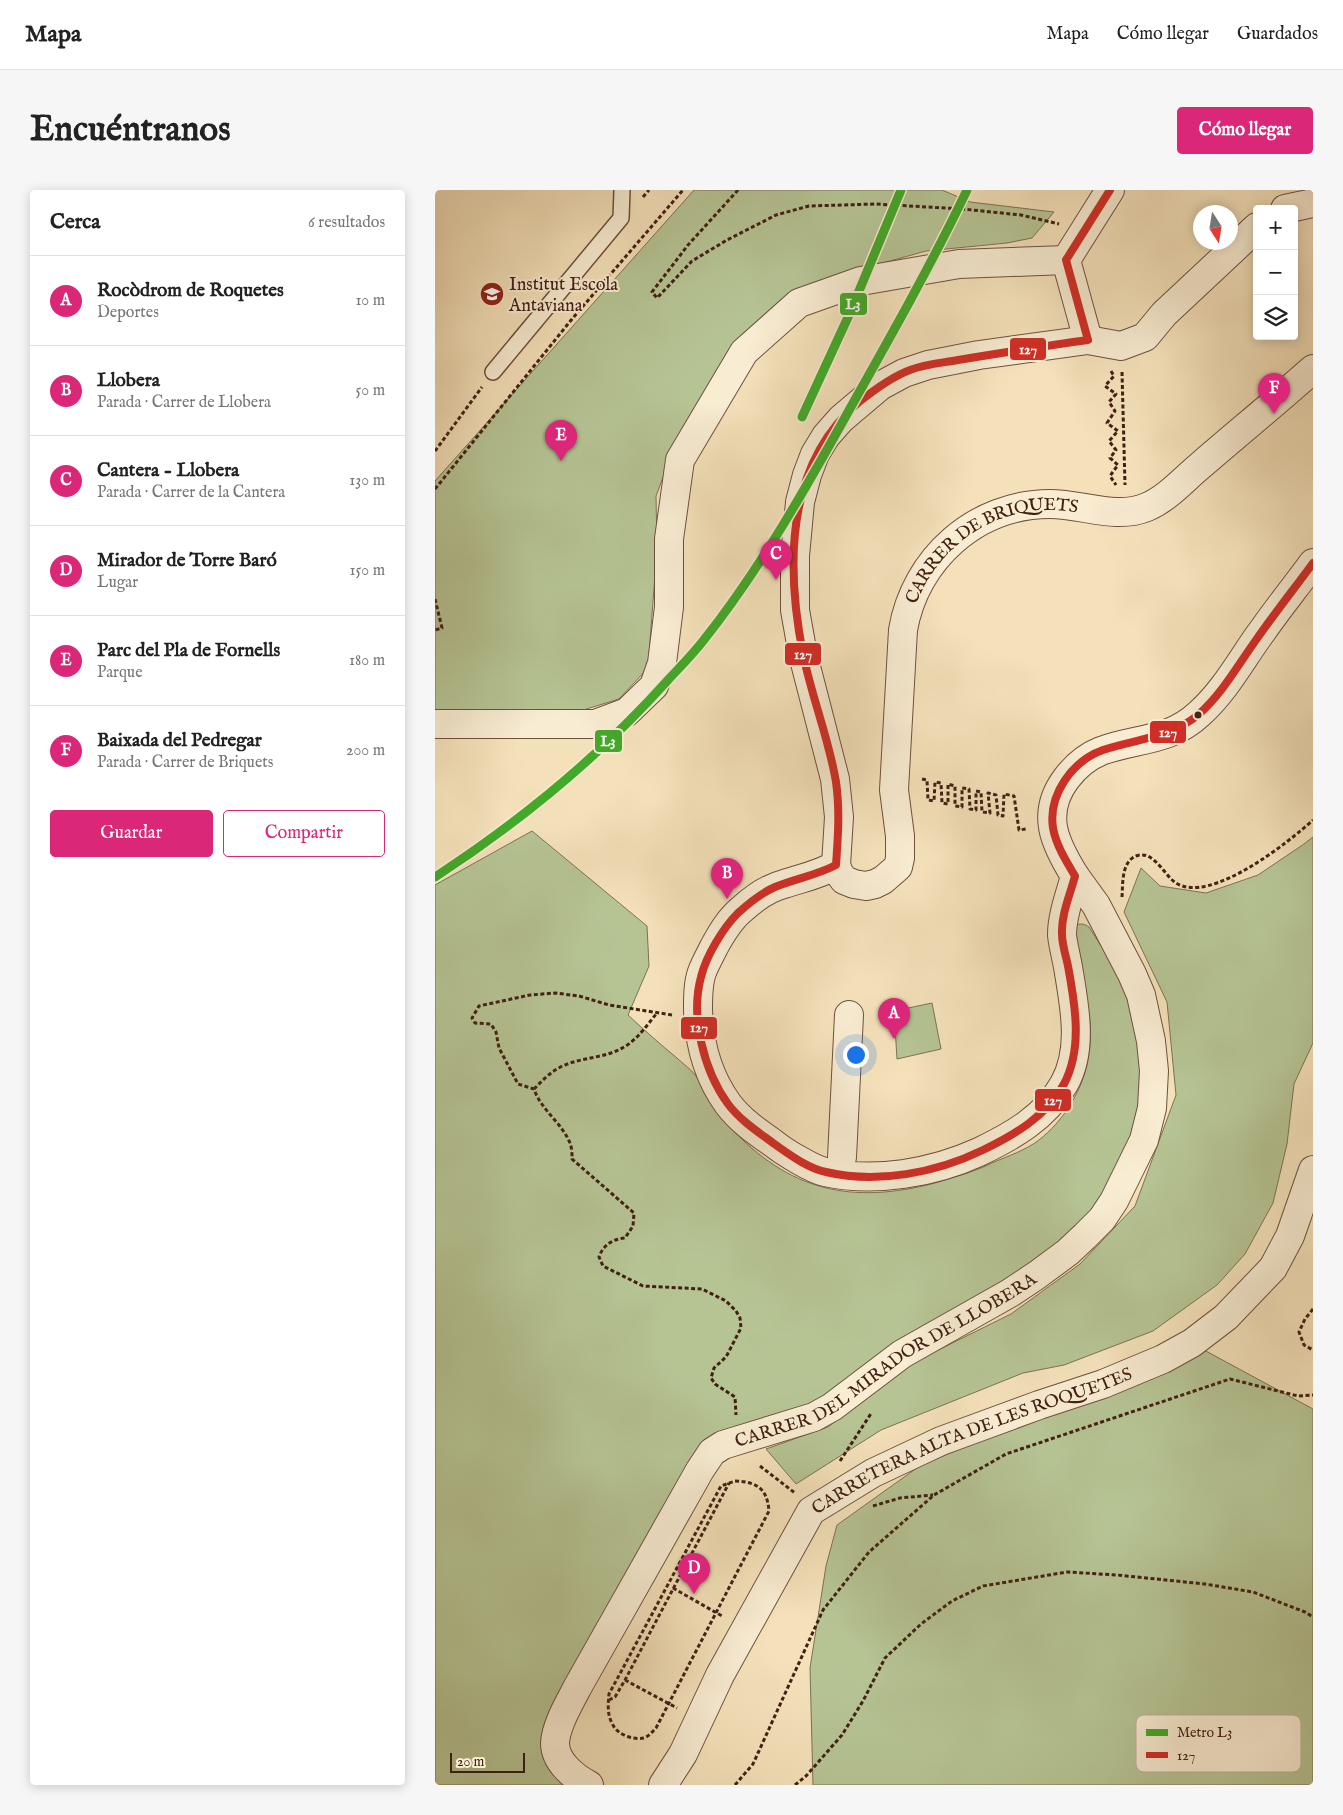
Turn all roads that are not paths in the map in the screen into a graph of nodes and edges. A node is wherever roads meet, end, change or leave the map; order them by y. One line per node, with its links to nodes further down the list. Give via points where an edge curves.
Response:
1 (622, 190): 9 (lane, via 621,218)
2 (1110, 190): 6 (street)
3 (1313, 203): 4 (street)
4 (1298, 206)
5 (1253, 231): 7 (street, via 1163,314 1145,337 1121,346)
6 (1066, 260): 7 (street); 11 (street, via 959,264 861,281 799,303 744,352 680,460 669,539 667,626 662,663 654,686 627,712 595,724)
7 (1088, 340): 12 (street, via 928,365 904,373 880,386 841,419 815,454 798,518 795,610 803,655 835,779 839,817)
8 (1313, 370): 12 (street, CARRER DE BRIQUETS, via 1175,488 1149,506 1123,512 1049,504 1015,509 963,531 947,544 912,594 905,613 894,790 901,848 898,866 883,880 866,886 844,880)
9 (493, 372)
10 (1313, 563): 13 (street, CARRER DEL MIRADOR DE LLOBERA, via 1229,680 1198,715 1161,737 1101,751 1072,770 1054,799 1051,816 1058,844)
11 (435, 724)
12 (835, 864): 15 (street, via 805,878 782,884 739,911 723,930 701,972 698,996 699,1033 704,1055 712,1078 729,1105 752,1128 782,1150 823,1172 872,1177 924,1170 963,1159 1025,1128 1049,1106 1065,1083 1075,1056 1074,1004 1062,936)
13 (1075, 876): 14 (street, CARRER DEL MIRADOR DE LLOBERA); 15 (street)
14 (1103, 916): 15 (street, via 1075,914); 19 (street, CARRER DEL MIRADOR DE LLOBERA, via 1141,995 1154,1071 1152,1108 1144,1140 1114,1201 1085,1236 1037,1275 902,1354 832,1408 814,1417 739,1439 712,1452 577,1688 560,1726 555,1744 561,1761 575,1777)
15 (1063, 922)
16 (849, 1015): 17 (street)
17 (842, 1157)
18 (1313, 1170): 20 (street, CARRETERA ALTA DE LES ROQUETES, via 1291,1236 1273,1268 1226,1317 1192,1342 1103,1384 941,1441 873,1473 811,1511 720,1675 683,1754)
19 (589, 1785)
20 (663, 1785)

